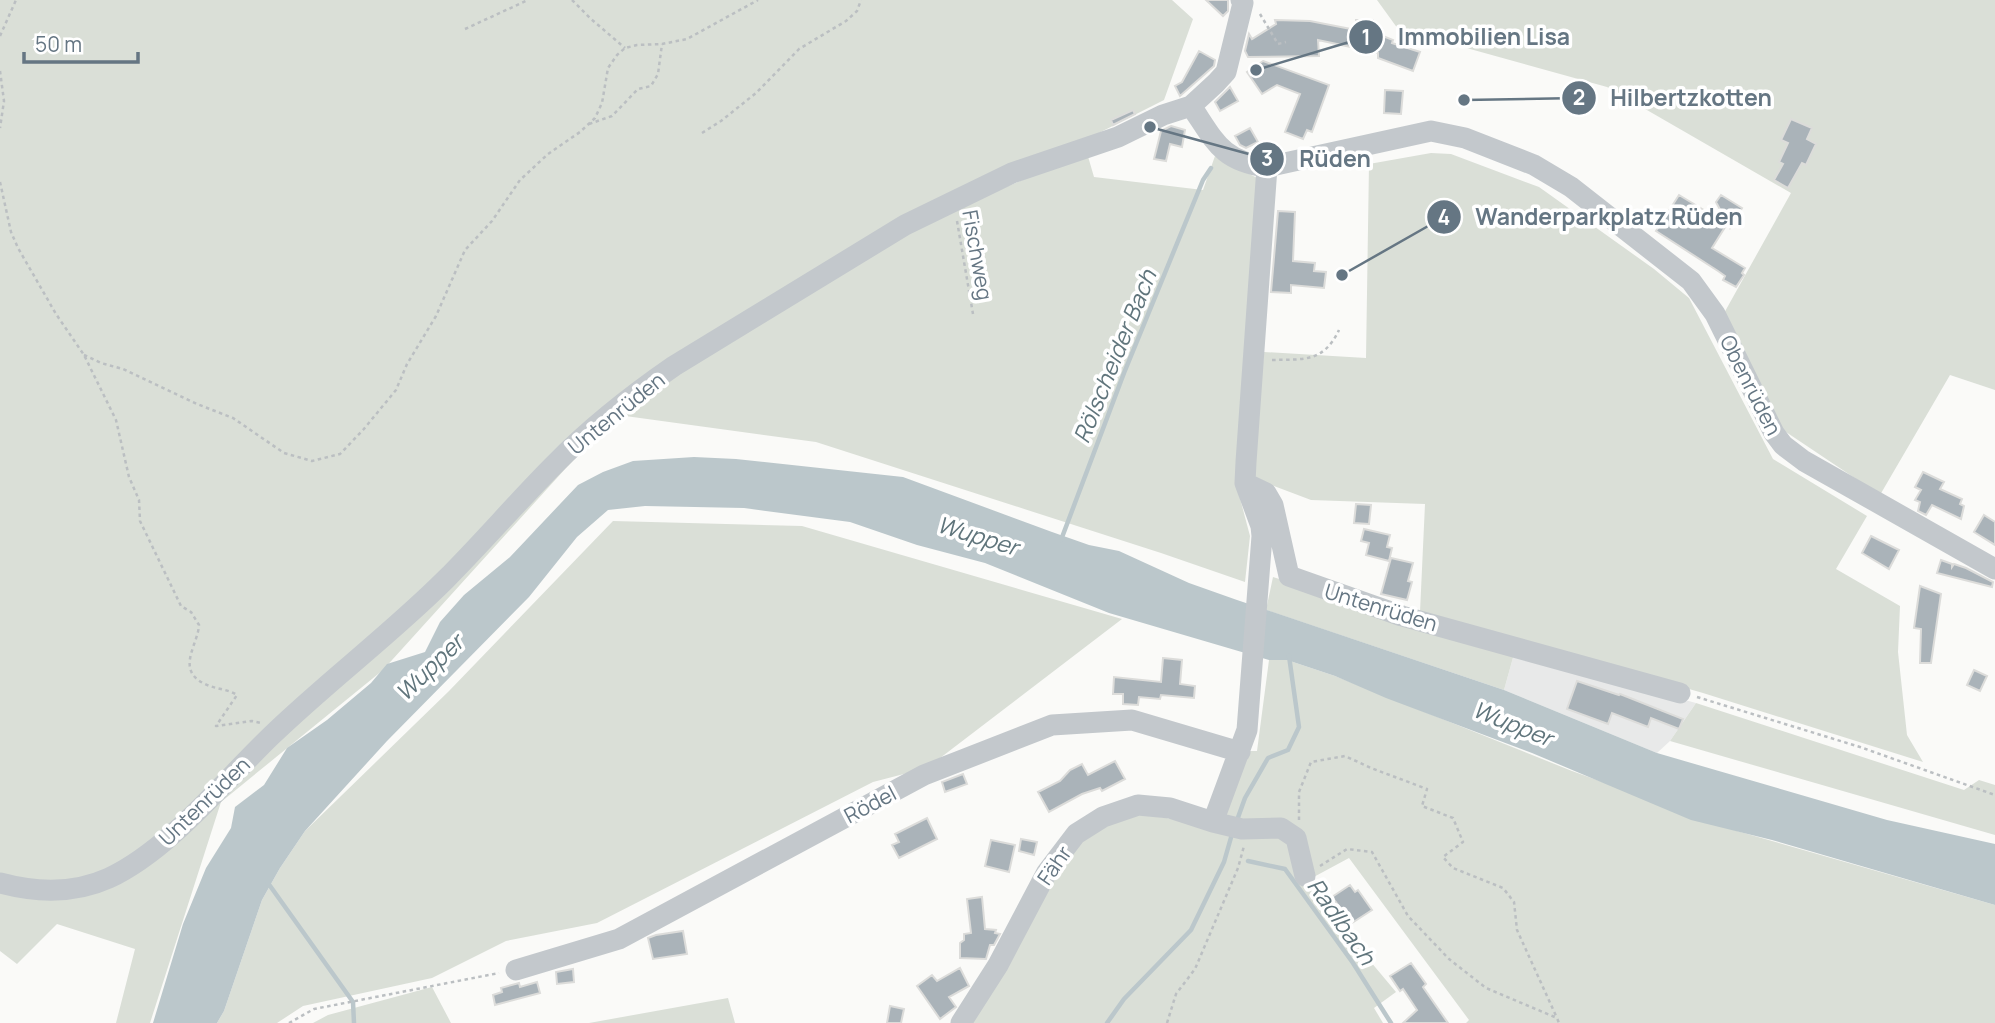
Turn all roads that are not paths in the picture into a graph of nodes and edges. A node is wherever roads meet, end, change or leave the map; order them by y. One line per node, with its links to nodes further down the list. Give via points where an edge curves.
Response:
1 (1242, 1): 2 (street, Untenrüden, via 1226,72)
2 (1191, 106): 3 (street, via 1227,154); 10 (street, Untenrüden, via 953,200 674,366 556,463 445,580 139,861 71,890)
3 (1267, 167): 4 (street); 5 (street, Obenrüden, via 1431,131 1452,134 1534,165 1571,187 1680,272 1702,295 1783,445)
4 (1245, 483): 6 (street, Untenrüden, via 1266,493 1273,505 1289,576 1391,613); 7 (street, via 1261,526 1261,552 1251,696)
5 (1995, 569)
6 (1680, 692)
7 (1240, 752): 8 (street); 11 (street, Rödel, via 1132,720 1052,725 924,775 619,939)
8 (1233, 827): 9 (street, Fähr, via 1281,828 1296,838); 12 (street, Fähr, via 1170,808 1138,805 1103,817 1076,834 1047,872)
9 (1305, 876)
10 (0, 883)
11 (516, 970)
12 (961, 1023)

